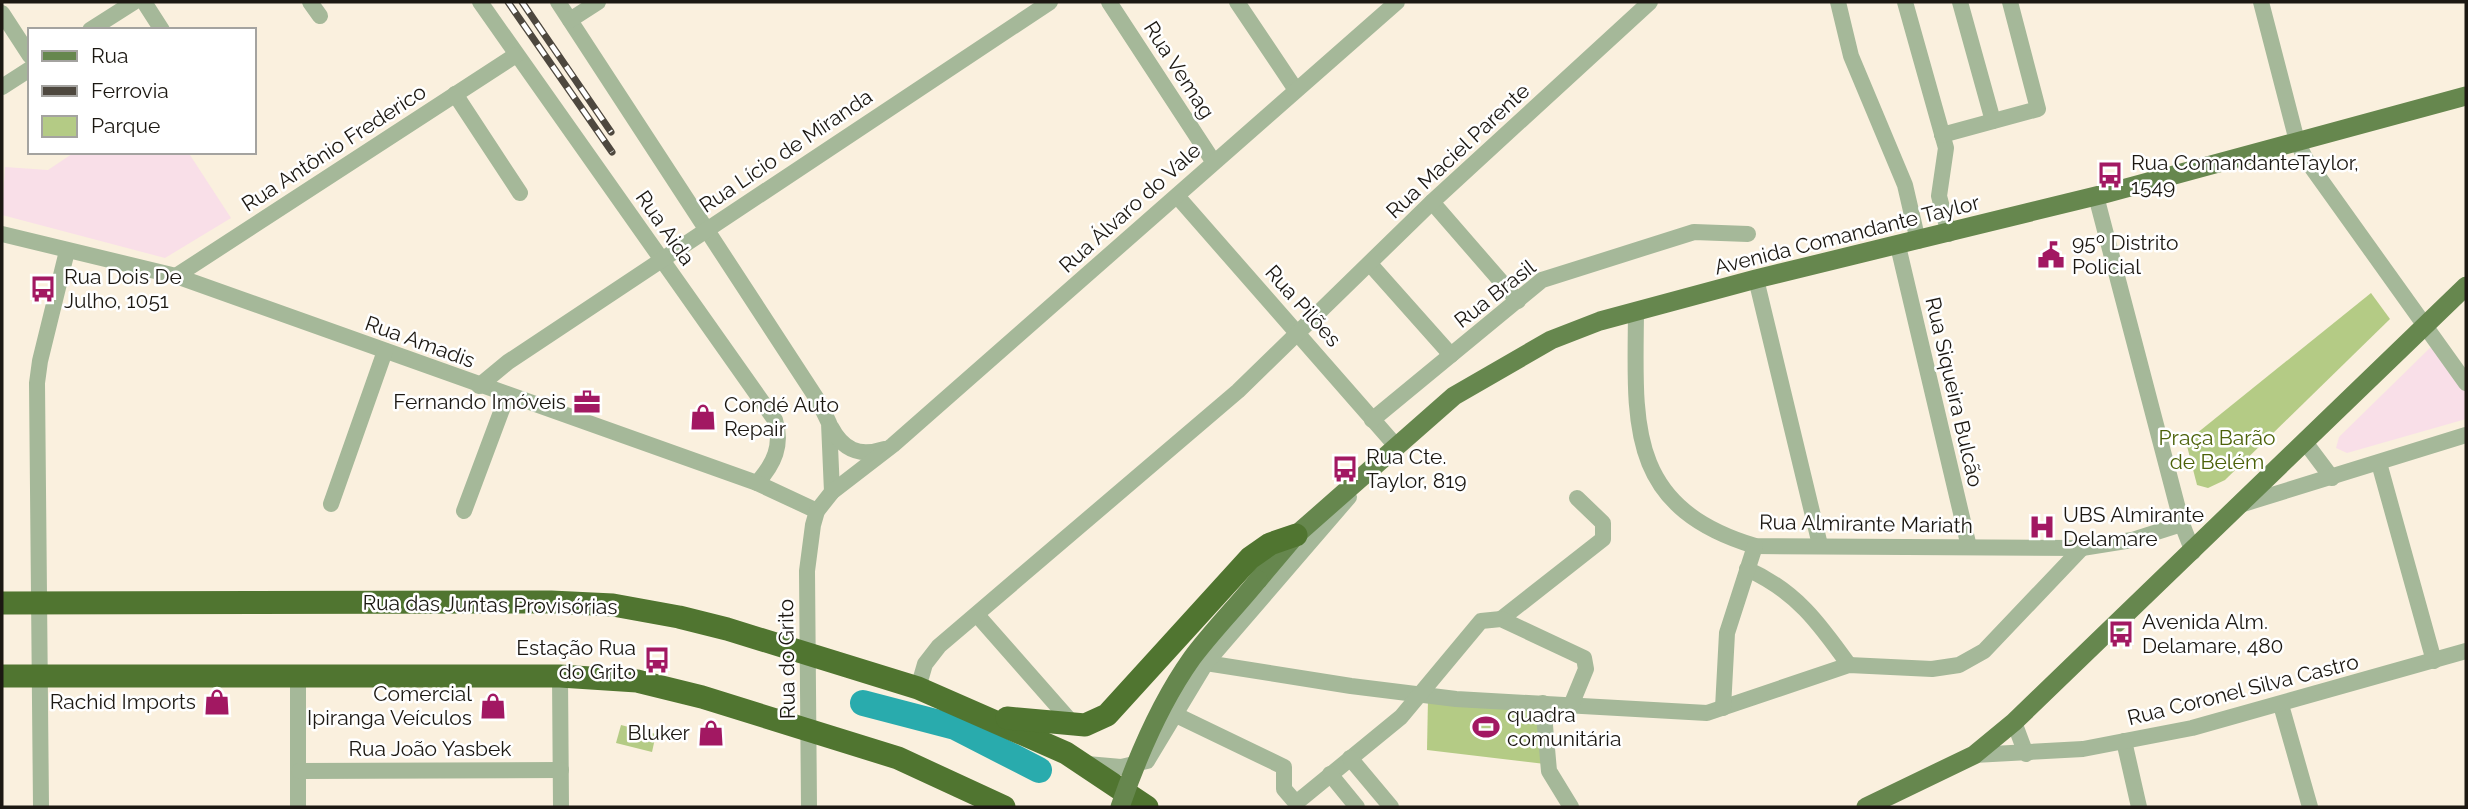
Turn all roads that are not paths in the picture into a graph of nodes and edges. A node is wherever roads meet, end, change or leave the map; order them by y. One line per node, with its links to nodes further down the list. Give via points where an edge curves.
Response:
1 (134, 2): 18 (street)
2 (144, 2): 19 (street)
3 (480, 2): 21 (street, Rua Aida)
4 (558, 2): 17 (street, Rua Aida)
5 (598, 2): 17 (street)
6 (1050, 2): 35 (street, Rua Lício de Miranda)
7 (1109, 2): 30 (street, Rua Vemag)
8 (1237, 2): 24 (street)
9 (1396, 2): 24 (street, Rua Álvaro do Vale)
10 (1650, 2): 34 (street, Rua Maciel Parente)
11 (1838, 2): 39 (street, via 1851,56 1905,185)
12 (1905, 2): 28 (street)
13 (1960, 2): 27 (street)
14 (2010, 2): 27 (street, via 2038,109)
15 (2261, 2): 29 (street)
16 (2, 13): 20 (street)
17 (570, 20): 35 (street, Rua Aida)
18 (93, 28)
19 (161, 28)
20 (28, 53)
21 (516, 55): 25 (street, Rua Antônio Frederico); 42 (street, Rua Aida)
22 (28, 70): 23 (street)
23 (2, 88)
24 (1296, 90): 30 (street, Rua Álvaro do Vale)
25 (455, 94): 31 (street); 44 (street, Rua Antônio Frederico)
26 (2466, 96): 29 (main road, Avenida Comandante Taylor)
27 (1993, 121): 28 (street)
28 (1942, 135): 38 (street, via 1946,155 1939,196)
29 (2297, 141): 32 (main road, Avenida Comandante Taylor); 49 (street, via 2315,174)
30 (1213, 161): 33 (street, Rua Álvaro do Vale)
31 (520, 193)
32 (2096, 195): 38 (main road, Avenida Comandante Taylor); 72 (street)
33 (1177, 196): 50 (street, Rua Pilões); 60 (street, Rua Álvaro do Vale)
34 (1432, 202): 43 (street, Rua Maciel Parente); 47 (street)
35 (705, 230): 42 (street, Rua Lício de Miranda); 57 (street, Rua Aida, via 806,381)
36 (2, 234): 41 (street, Rua Amadis)
37 (1748, 234): 47 (street, Rua Brasil, via 1694,232 1662,240 1551,276)
38 (1949, 234): 39 (main road, Avenida Comandante Taylor)
39 (1918, 241): 40 (main road, Avenida Comandante Taylor)
40 (1898, 246): 45 (main road, Avenida Comandante Taylor); 76 (street, Rua Siqueira Bulcão)
41 (67, 251): 44 (street, Rua Amadis); 81 (street, via 37,383)
42 (661, 259): 54 (street, Rua Lício de Miranda); 65 (street, Rua Aida, via 775,420 780,439 777,450)
43 (1370, 264): 50 (street, Rua Maciel Parente); 52 (street)
44 (176, 276): 51 (street, Rua Amadis)
45 (1756, 279): 48 (main road, Avenida Comandante Taylor); 74 (street)
46 (2466, 286): 49 (main road)
47 (1518, 301): 52 (street, Rua Brasil)
48 (1636, 312): 61 (main road, Avenida Comandante Taylor, via 1551,340 1499,368 1454,396); 75 (street, Rua Almirante Mariath, via 1638,429 1648,466 1670,497 1700,523)
49 (2424, 325): 53 (street); 59 (main road)
50 (1298, 334): 56 (street, Rua Pilões); 82 (street, Rua Maciel Parente, via 1191,433)
51 (385, 351): 54 (street, Rua Amadis); 68 (street)
52 (1451, 355): 56 (street, Rua Brasil)
53 (2466, 383)
54 (479, 386): 55 (street, Rua Amadis)
55 (507, 396): 65 (street, Rua Amadis); 70 (street)
56 (1372, 420): 61 (street, Rua Pilões)
57 (829, 424): 60 (street, via 837,439 855,452); 66 (street, Rua Aida)
58 (2466, 435): 62 (street)
59 (2305, 442): 63 (street); 69 (main road)
60 (893, 446): 66 (street, Rua Álvaro do Vale)
61 (1396, 446): 64 (main road, Avenida Comandante Taylor)
62 (2379, 463): 63 (street); 86 (street)
63 (2332, 478): 69 (street)
64 (1358, 480): 73 (main road, Avenida Comandante Taylor); 87 (street, via 1347,500)
65 (757, 483): 71 (street, Rua Amadis)
66 (832, 492): 71 (street, Rua Álvaro do Vale)
67 (1577, 498): 83 (street, via 1603,523 1603,539)
68 (331, 503)
69 (2243, 505): 78 (main road)
70 (464, 511)
71 (817, 511): 85 (street, Rua do Grito, via 807,571)
72 (2182, 524): 77 (street, Rua Almirante Mariath, via 2132,540); 78 (street)
73 (1296, 535): 103 (highway, via 1270,544 1250,558 1107,715); 120 (main road, Avenida Comandante Taylor, bridge, via 1193,657 1134,764)
74 (1820, 545): 75 (street, Rua Almirante Mariath); 76 (street, Rua Almirante Mariath)
75 (1755, 546): 79 (street)
76 (1969, 547): 77 (street, Rua Almirante Mariath)
77 (2082, 548): 88 (street, via 1972,659 1932,668)
78 (2193, 552): 102 (main road)
79 (1747, 569): 88 (street, via 1782,586 1800,602); 98 (street, via 1727,633)
80 (2, 603): 81 (highway, Rua das Juntas Provisórias)
81 (40, 611): 85 (highway, Rua das Juntas Provisórias, via 600,604 679,617); 89 (street)
82 (978, 615): 93 (street, Rua Maciel Parente, via 931,655); 103 (street)
83 (1496, 619): 94 (street, via 1482,621); 96 (street, via 1584,658 1586,669)
84 (2466, 651): 86 (street, Rua Coronel Silva Castro)
85 (807, 653): 93 (highway, Rua das Juntas Provisórias); 101 (street, Rua do Grito)
86 (2434, 661): 97 (street, Rua Coronel Silva Castro)
87 (1206, 663): 94 (street); 99 (street)
88 (1849, 665): 98 (street)
89 (40, 667): 90 (highway); 91 (highway); 114 (street)
90 (2, 676)
91 (298, 676): 92 (highway); 110 (street)
92 (561, 676): 101 (highway, via 666,687); 109 (street)
93 (918, 688): 100 (highway, Rua das Juntas Provisórias)
94 (1416, 695): 95 (street); 107 (street, via 1401,717)
95 (1543, 703): 96 (street); 124 (street, via 1549,771)
96 (1572, 703): 98 (street, via 1707,713)
97 (2281, 705): 104 (street, Rua Coronel Silva Castro); 127 (street)
98 (1723, 708)
99 (1174, 714): 108 (street, via 1147,761 1121,767); 113 (street, via 1284,767 1284,789)
100 (983, 715): 103 (highway); 108 (highway, Rua das Juntas Provisórias)
101 (808, 721): 111 (highway); 117 (street, Rua do Grito)
102 (2014, 722): 105 (street); 106 (main road)
103 (1074, 725)
104 (2124, 741): 105 (street, Rua Coronel Silva Castro); 126 (street)
105 (2026, 754): 106 (street, Rua Coronel Silva Castro)
106 (1974, 755): 125 (main road)
107 (1350, 758): 112 (street); 123 (street)
108 (1081, 763): 121 (highway, Rua das Juntas Provisórias)
109 (561, 770): 110 (street, Rua João Yasbek); 116 (street)
110 (299, 771): 115 (street)
111 (936, 774): 118 (highway); 119 (highway)
112 (1330, 774): 113 (street); 122 (street)
113 (1294, 805)
114 (41, 807)
115 (298, 807)
116 (561, 807)
117 (809, 807)
118 (975, 807)
119 (1004, 807)
120 (1121, 807)
121 (1147, 807)
122 (1357, 807)
123 (1391, 807)
124 (1571, 807)
125 (1866, 807)
126 (2139, 807)
127 (2311, 807)

